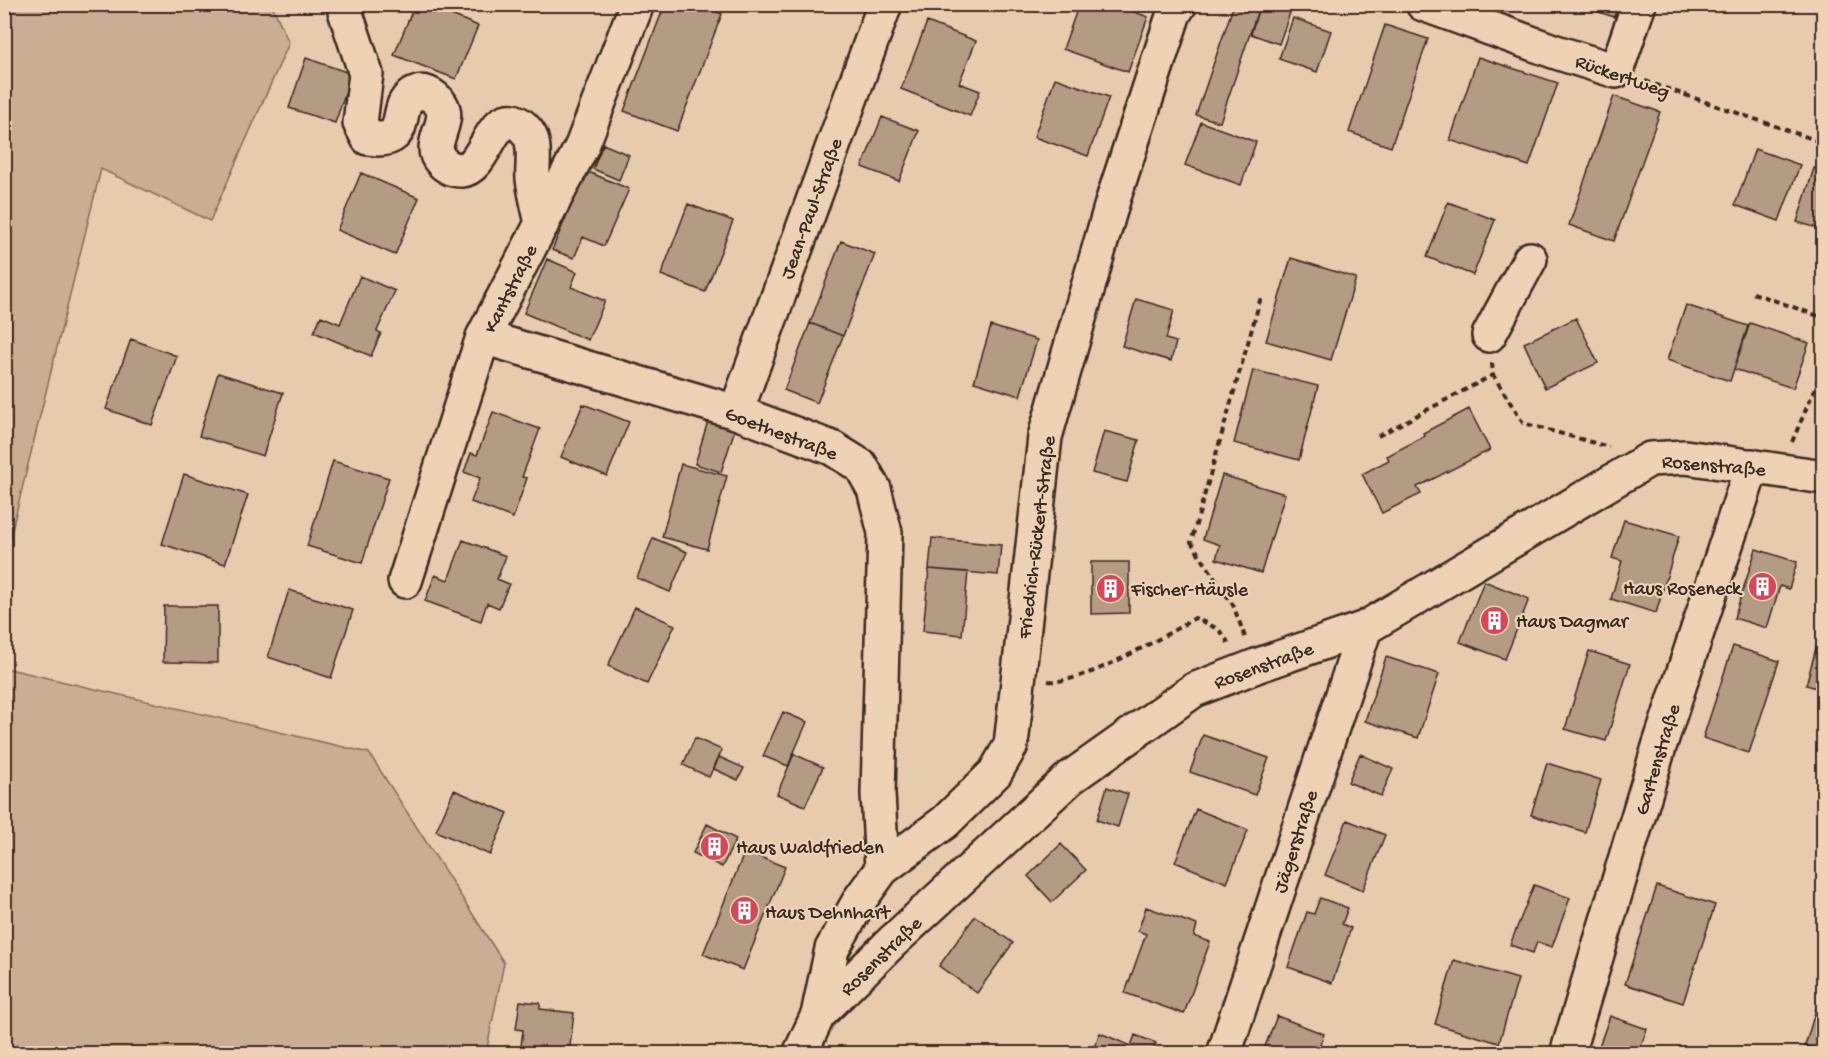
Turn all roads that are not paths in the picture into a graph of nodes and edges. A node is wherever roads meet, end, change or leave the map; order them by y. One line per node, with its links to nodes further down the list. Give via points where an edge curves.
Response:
1 (637, 4): 7 (street, Kantstraße, via 582,146)
2 (885, 4): 11 (street, Jean-Paul-Straße)
3 (1180, 4): 16 (street, Friedrich-Rückert-Straße, via 1113,200 1045,437 1011,745 995,773 945,822)
4 (1423, 4): 5 (street, Rückertweg, via 1616,71)
5 (1639, 4)
6 (345, 11): 7 (street, via 366,74 360,123 368,138 390,139 397,131 406,103 417,93 424,93 439,102 443,111 438,158 446,166 470,169 498,126 508,121 519,124 528,131 532,143 533,178)
7 (542, 224): 10 (street, Kantstraße)
8 (1530, 259): 9 (street)
9 (1489, 335)
10 (483, 337): 11 (street, Goethestraße); 14 (street, Kantstraße)
11 (736, 412): 16 (street, Goethestraße, via 832,448 861,466 874,489 885,533 878,793)
12 (1766, 468): 13 (street, Rosenstraße); 15 (street, Rosenstraße, via 1685,458 1650,459); 20 (street, Gartenstraße, via 1659,747)
13 (1824, 477)
14 (405, 581)
15 (1365, 628): 17 (street, Rosenstraße, via 1194,690 1070,778); 19 (street, Jägerstraße)
16 (882, 869): 17 (street, Friedrich-Rückert-Straße, via 832,949)
17 (818, 1015): 18 (street, Rosenstraße)
18 (800, 1053)
19 (1224, 1053)
20 (1567, 1053)

